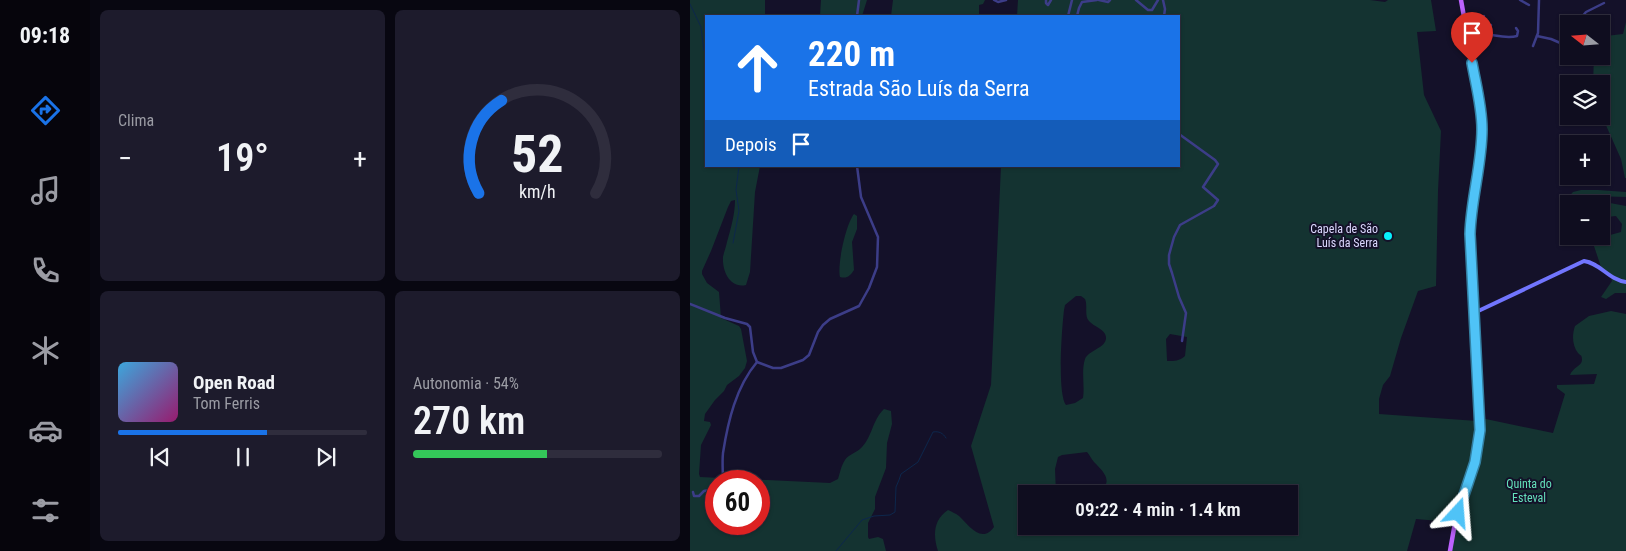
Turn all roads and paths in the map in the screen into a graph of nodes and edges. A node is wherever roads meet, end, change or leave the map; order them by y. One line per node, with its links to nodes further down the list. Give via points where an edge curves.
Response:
1 (859, 0): 17 (street)
2 (994, 0): 3 (street)
3 (1006, 0)
4 (1046, 0): 5 (street, via 1048,5)
5 (1051, 0)
6 (1072, 0): 18 (street)
7 (1098, 0): 8 (street); 19 (street, via 1082,2)
8 (1110, 0)
9 (1136, 0): 10 (street, via 1152,10)
10 (1158, 0)
11 (1163, 0): 20 (street)
12 (1461, 0): 23 (main road)
13 (1520, 0): 16 (street)
14 (1539, 0): 28 (street)
15 (1604, 3): 21 (street)
16 (1529, 5)
17 (857, 15)
18 (1068, 15)
19 (1078, 15)
20 (1164, 15)
21 (1584, 15)
22 (1484, 16): 23 (street, via 1475,24)
23 (1466, 25): 27 (main road)
24 (1492, 26): 26 (street)
25 (1516, 28): 26 (street, via 1517,36)
26 (1488, 35): 27 (street)
27 (1468, 36): 35 (main road, via 1482,130 1471,219)
28 (1537, 36): 29 (street); 30 (street)
29 (1560, 43)
30 (1533, 46)
31 (1180, 135): 36 (street, via 1218,164 1203,187 1218,203 1180,225 1168,255 1186,313)
32 (857, 167): 37 (street, via 861,197 878,237 877,267 869,288 858,306 823,325 804,360 781,368)
33 (1626, 282): 35 (street, via 1584,261)
34 (690, 304): 37 (street, via 750,327 752,352)
35 (1474, 313): 41 (main road, via 1479,444)
36 (1182, 341)
37 (757, 362): 38 (street, via 746,376 731,414)
38 (723, 470)
39 (705, 491): 40 (street, via 699,496 694,496)
40 (693, 492)
41 (1450, 551)

